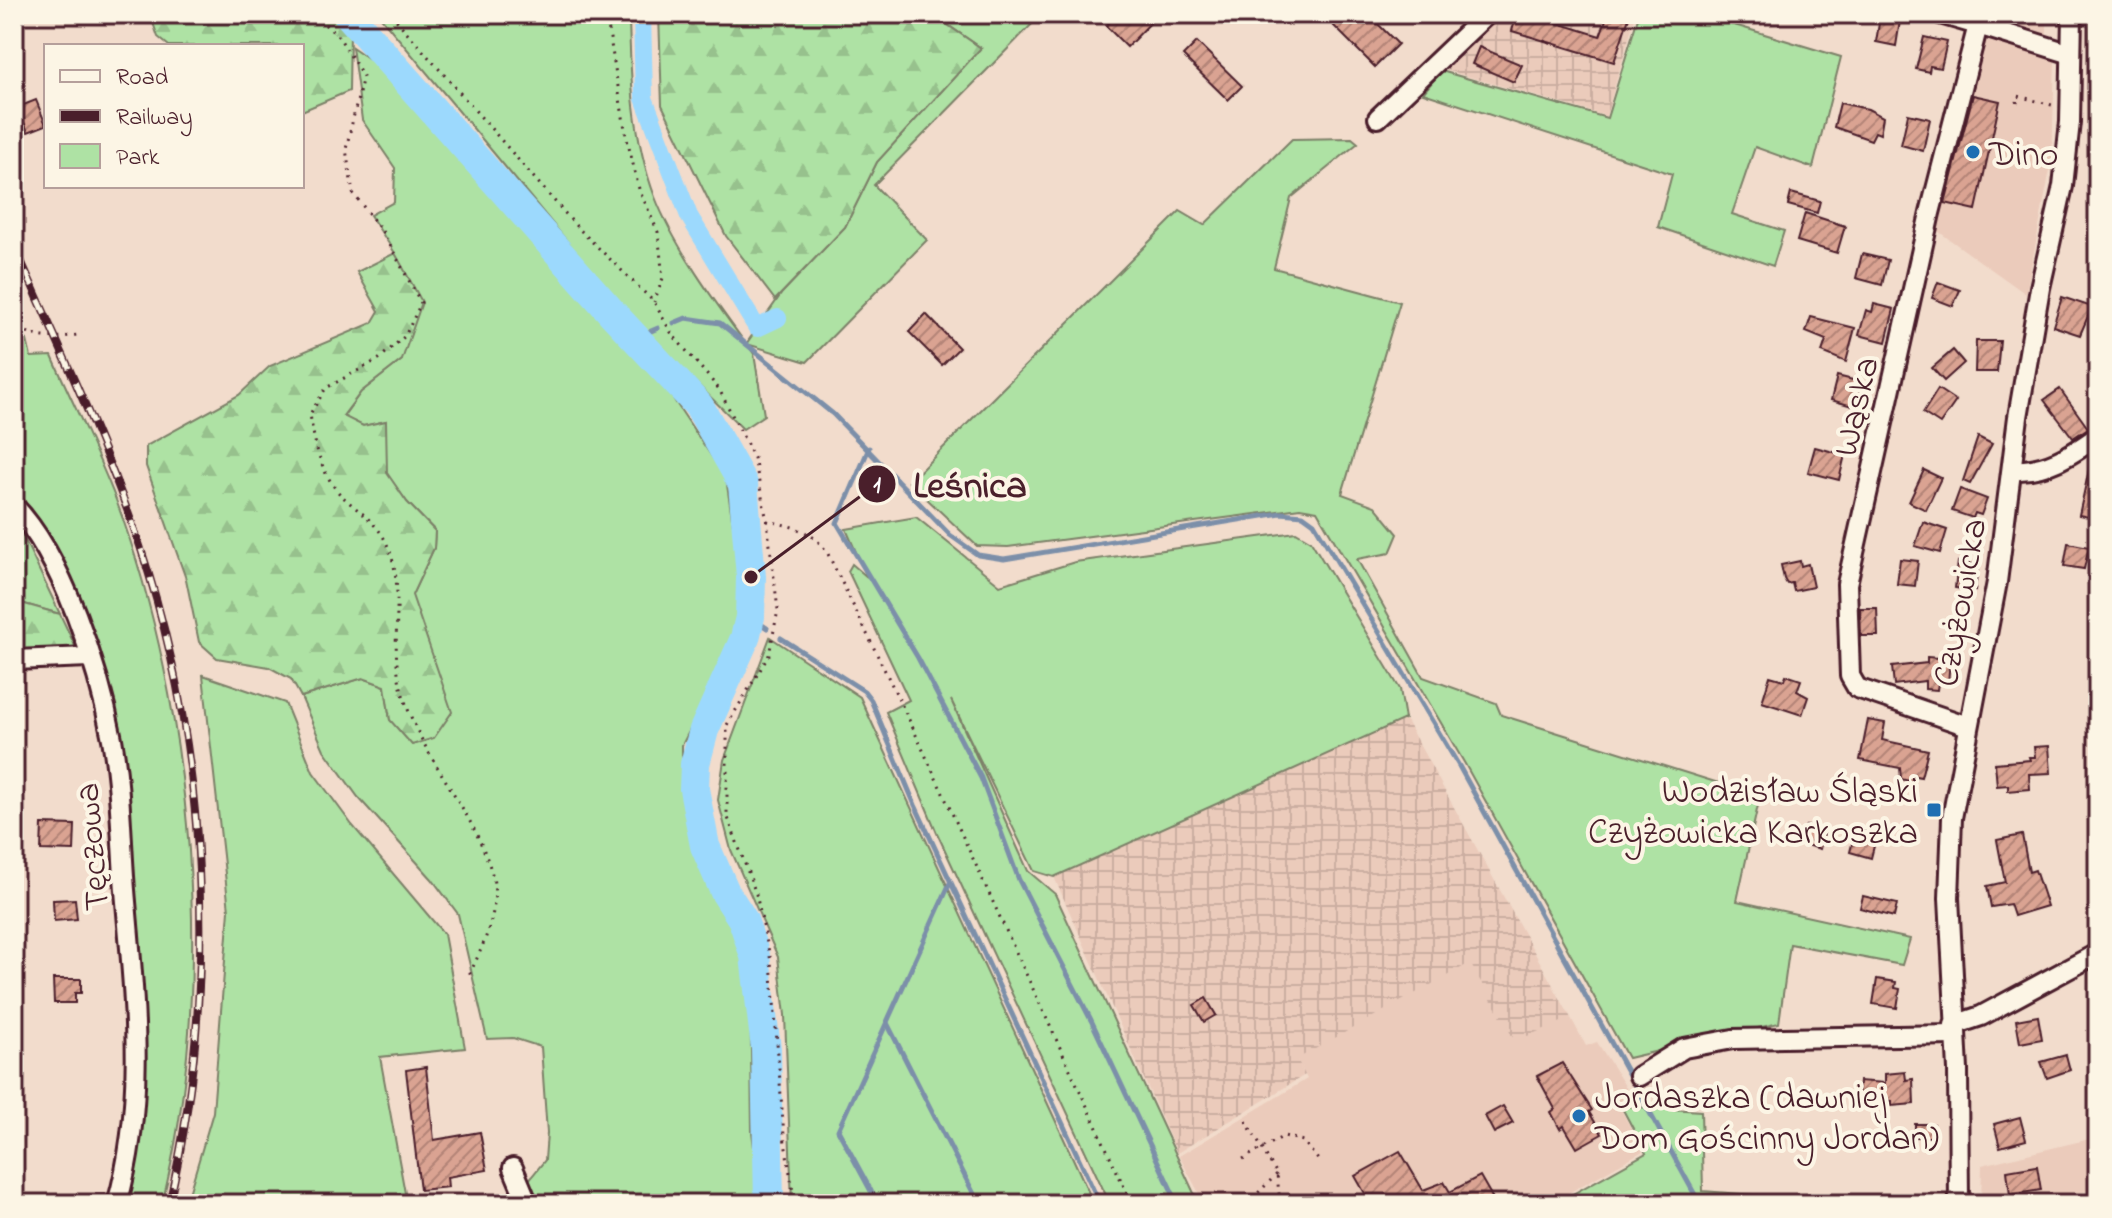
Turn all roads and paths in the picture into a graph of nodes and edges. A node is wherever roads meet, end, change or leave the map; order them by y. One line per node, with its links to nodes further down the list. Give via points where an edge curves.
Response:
1 (313, 14): 23 (path, via 339,37 363,76 346,149 353,193 384,234 421,303 405,336 379,359 326,388 310,414 327,476 384,537 396,565 395,660 409,720 459,803 493,876 488,930)
2 (391, 14): 12 (path, via 577,227)
3 (606, 14): 12 (path, via 626,135 639,189 658,232 663,278)
4 (1487, 14): 11 (street)
5 (1940, 14): 7 (street)
6 (2072, 14): 8 (street, Czyżowicka)
7 (1978, 25): 8 (street); 21 (street, Wąska, via 1847,584 1850,676 1857,688)
8 (2071, 54): 9 (street, Czyżowicka)
9 (2070, 96): 10 (path, via 2058,95 2059,107 2018,96); 16 (street, Czyżowicka, via 2063,186 2040,288)
10 (2017, 103)
11 (1378, 118)
12 (654, 302): 18 (path, via 672,334 719,389 754,458)
13 (14, 323): 14 (path, via 40,338)
14 (77, 335)
15 (2098, 436): 16 (street, via 2067,458 2036,470)
16 (2012, 470): 21 (street, Czyżowicka, via 1997,582)
17 (14, 506): 19 (street, Tęczowa, via 43,540)
18 (767, 521): 34 (path, via 778,610 769,655 727,725 727,815 756,894 771,961 784,1136); 35 (path, via 819,538 828,554)
19 (89, 657): 20 (street); 32 (street, Tęczowa, via 112,739 136,999 135,1126)
20 (14, 660)
21 (1968, 726): 24 (street, Czyżowicka, via 1952,818)
22 (2098, 953): 24 (street)
23 (467, 979)
24 (1954, 1030): 25 (street, via 1733,1039 1684,1048); 38 (street, Czyżowicka)
25 (1639, 1076)
26 (1246, 1121): 27 (path)
27 (1262, 1148): 28 (path); 29 (path, via 1284,1136 1303,1141); 31 (path)
28 (1243, 1159)
29 (1320, 1162)
30 (513, 1168): 33 (street)
31 (1277, 1174): 36 (path); 37 (path)
32 (117, 1204)
33 (528, 1204)
34 (795, 1204)
35 (1132, 1204)
36 (1247, 1204)
37 (1280, 1204)
38 (1959, 1204)

